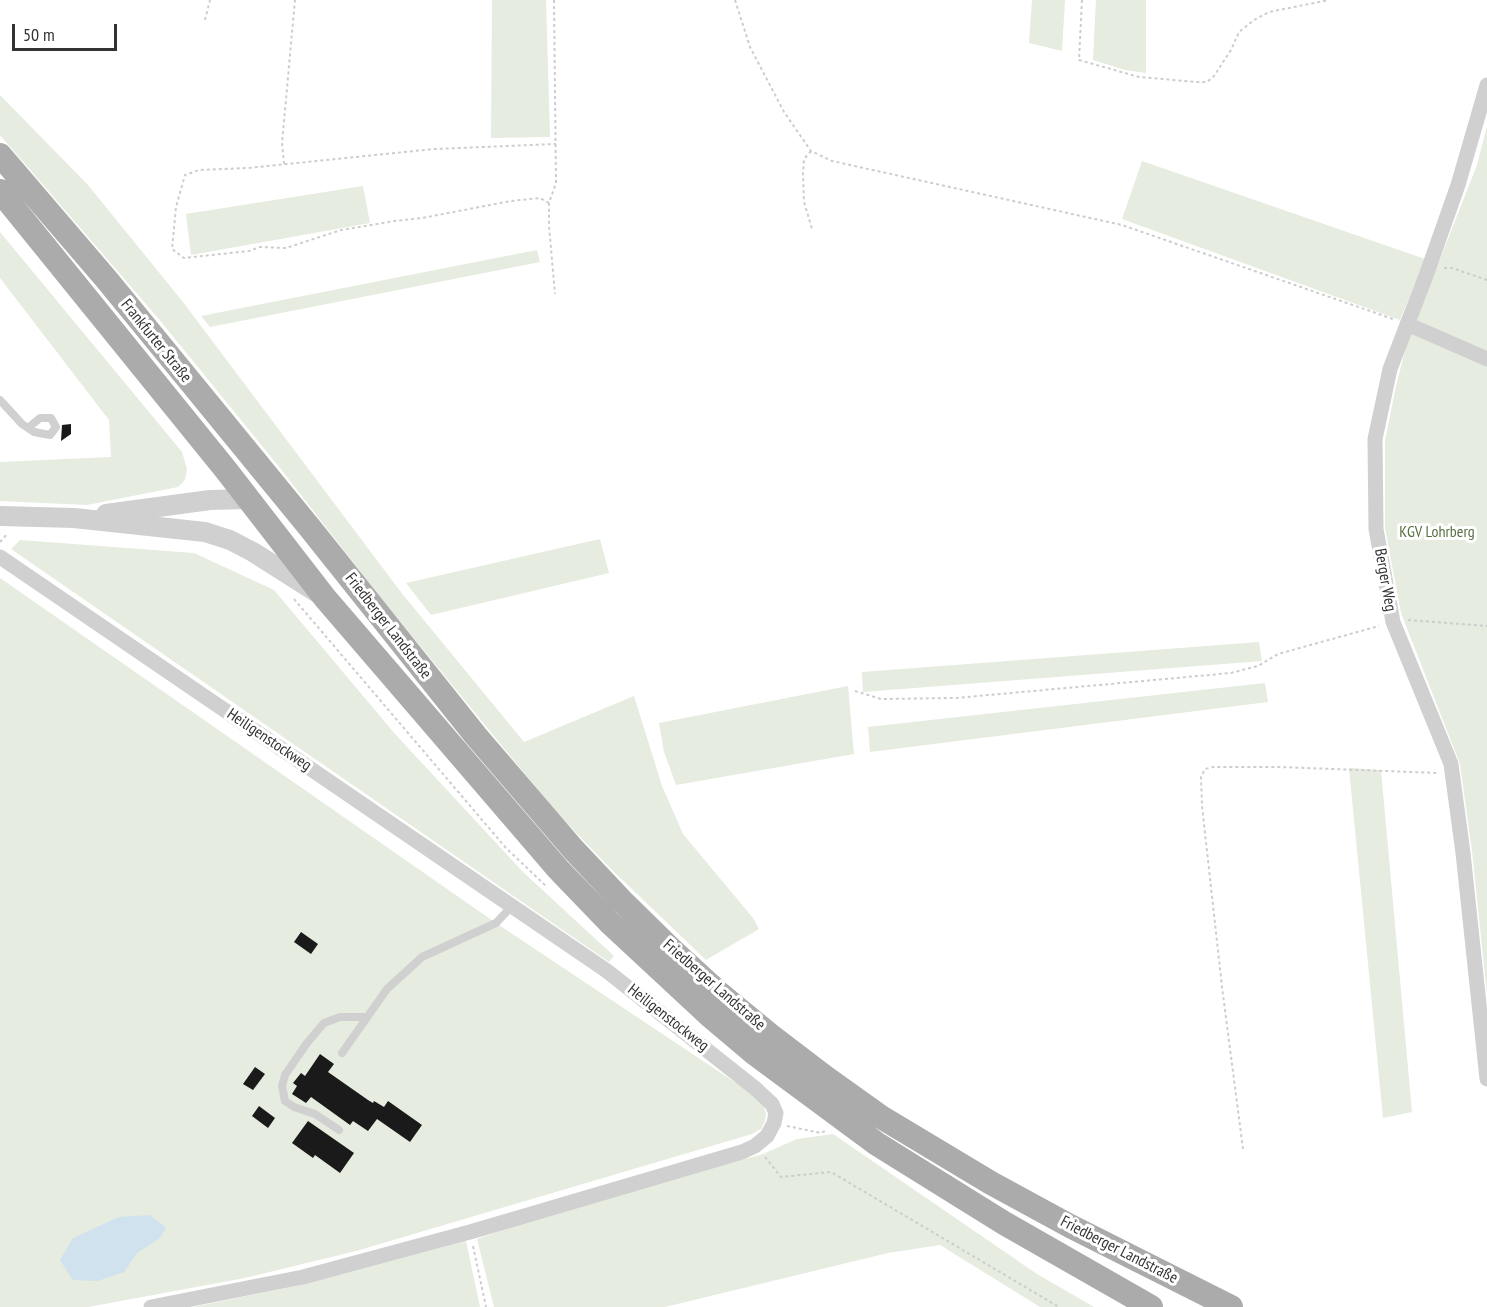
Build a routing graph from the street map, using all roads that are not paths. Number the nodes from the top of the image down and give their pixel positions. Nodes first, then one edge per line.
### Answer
1 (1487, 85) edge
2 (0, 155) edge
3 (0, 191) edge
4 (1407, 324) junction
5 (1487, 359) edge
6 (0, 400) edge
7 (28, 428) dead end
8 (248, 499) junction
9 (0, 516) edge
10 (74, 518) junction
11 (310, 528) junction
12 (0, 557) edge
13 (325, 598) junction
14 (512, 906) junction
15 (1480, 949) edge
16 (367, 1017) junction
17 (342, 1053) dead end
18 (1487, 1079) edge
19 (339, 1130) dead end
20 (151, 1307) edge
21 (1151, 1307) edge
22 (1231, 1307) edge

1 - 4 street, Berger Weg
2 - 11 main road, Frankfurter Straße
3 - 8 main road, Frankfurter Straße
4 - 5 street
4 - 15 street, Berger Weg
6 - 7 lane
8 - 10 street, Friedberger Landstraße
8 - 11 main road
8 - 13 main road, Friedberger Landstraße
9 - 10 street, Friedberger Landstraße
10 - 13 street, Friedberger Landstraße
11 - 22 main road, Friedberger Landstraße
12 - 14 street, Heiligenstockweg
13 - 21 main road, Friedberger Landstraße
14 - 16 lane
14 - 20 street, Heiligenstockweg
15 - 18 street, Berger Weg
16 - 17 lane
16 - 19 lane

